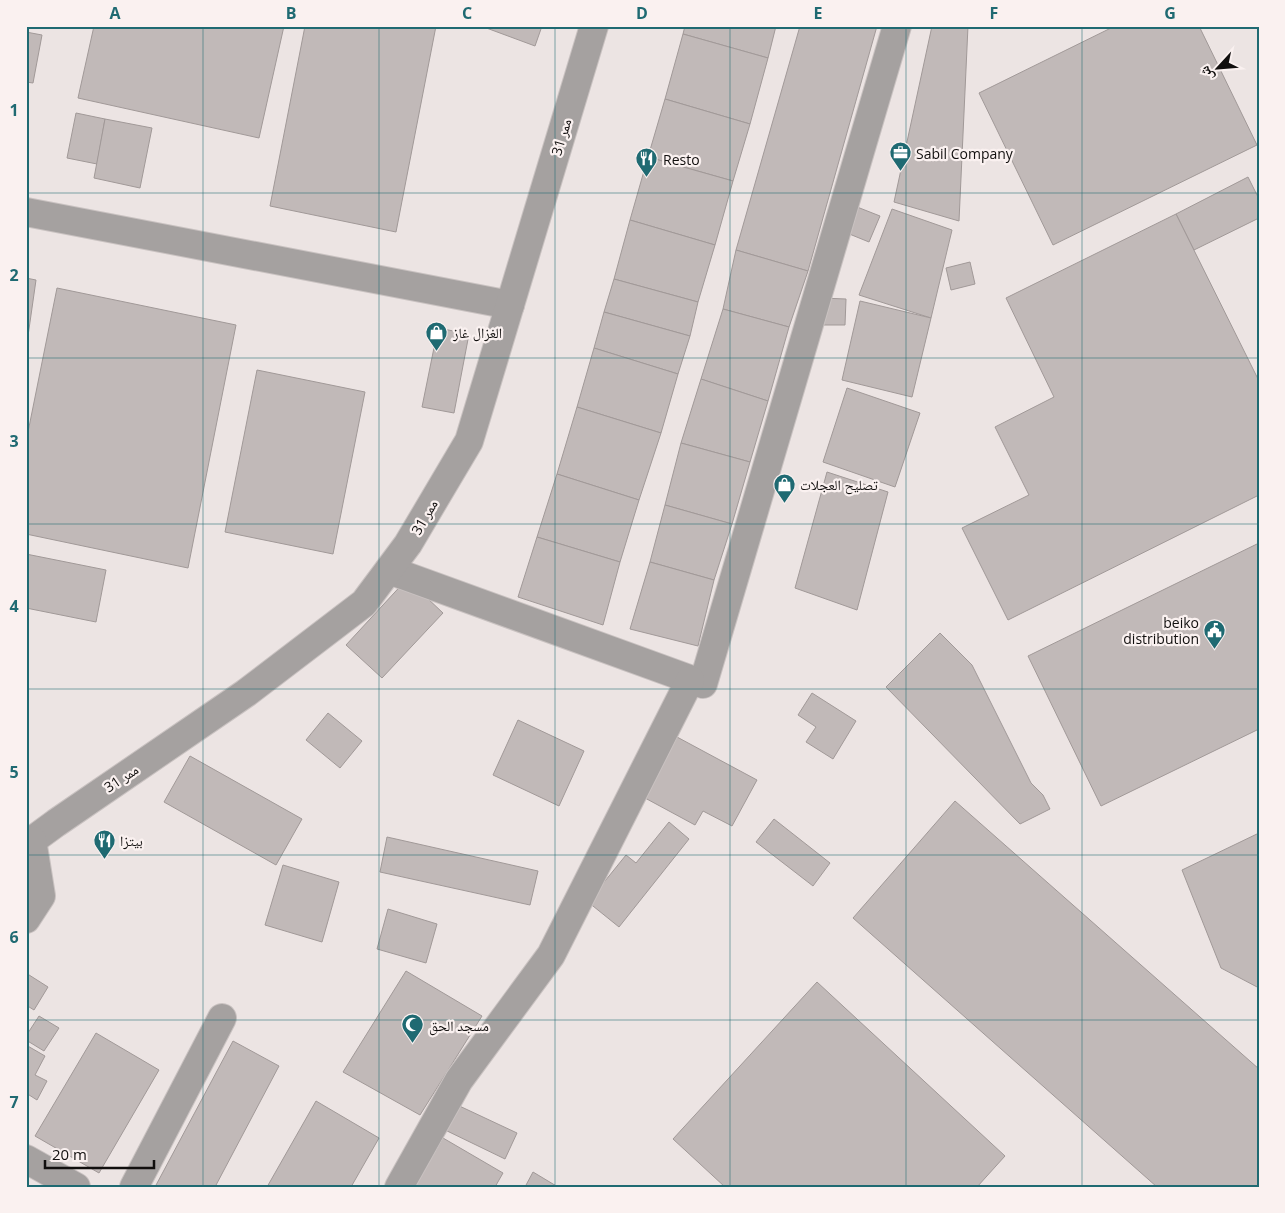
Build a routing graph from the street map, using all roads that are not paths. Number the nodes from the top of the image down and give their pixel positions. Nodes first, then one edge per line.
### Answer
1 (594, 26) edge
2 (897, 26) edge
3 (26, 212) edge
4 (510, 305) junction
5 (389, 570) junction
6 (690, 680) junction
7 (29, 843) edge
8 (26, 919) edge
9 (222, 1018) dead end
10 (26, 1159) edge
11 (76, 1187) edge
12 (134, 1187) edge
13 (399, 1187) edge

1 - 4 street, ممر 31
2 - 6 street
3 - 4 street
4 - 5 street, ممر 31
5 - 6 street
5 - 7 street, ممر 31
6 - 13 street
7 - 8 street
9 - 12 street
10 - 11 street

